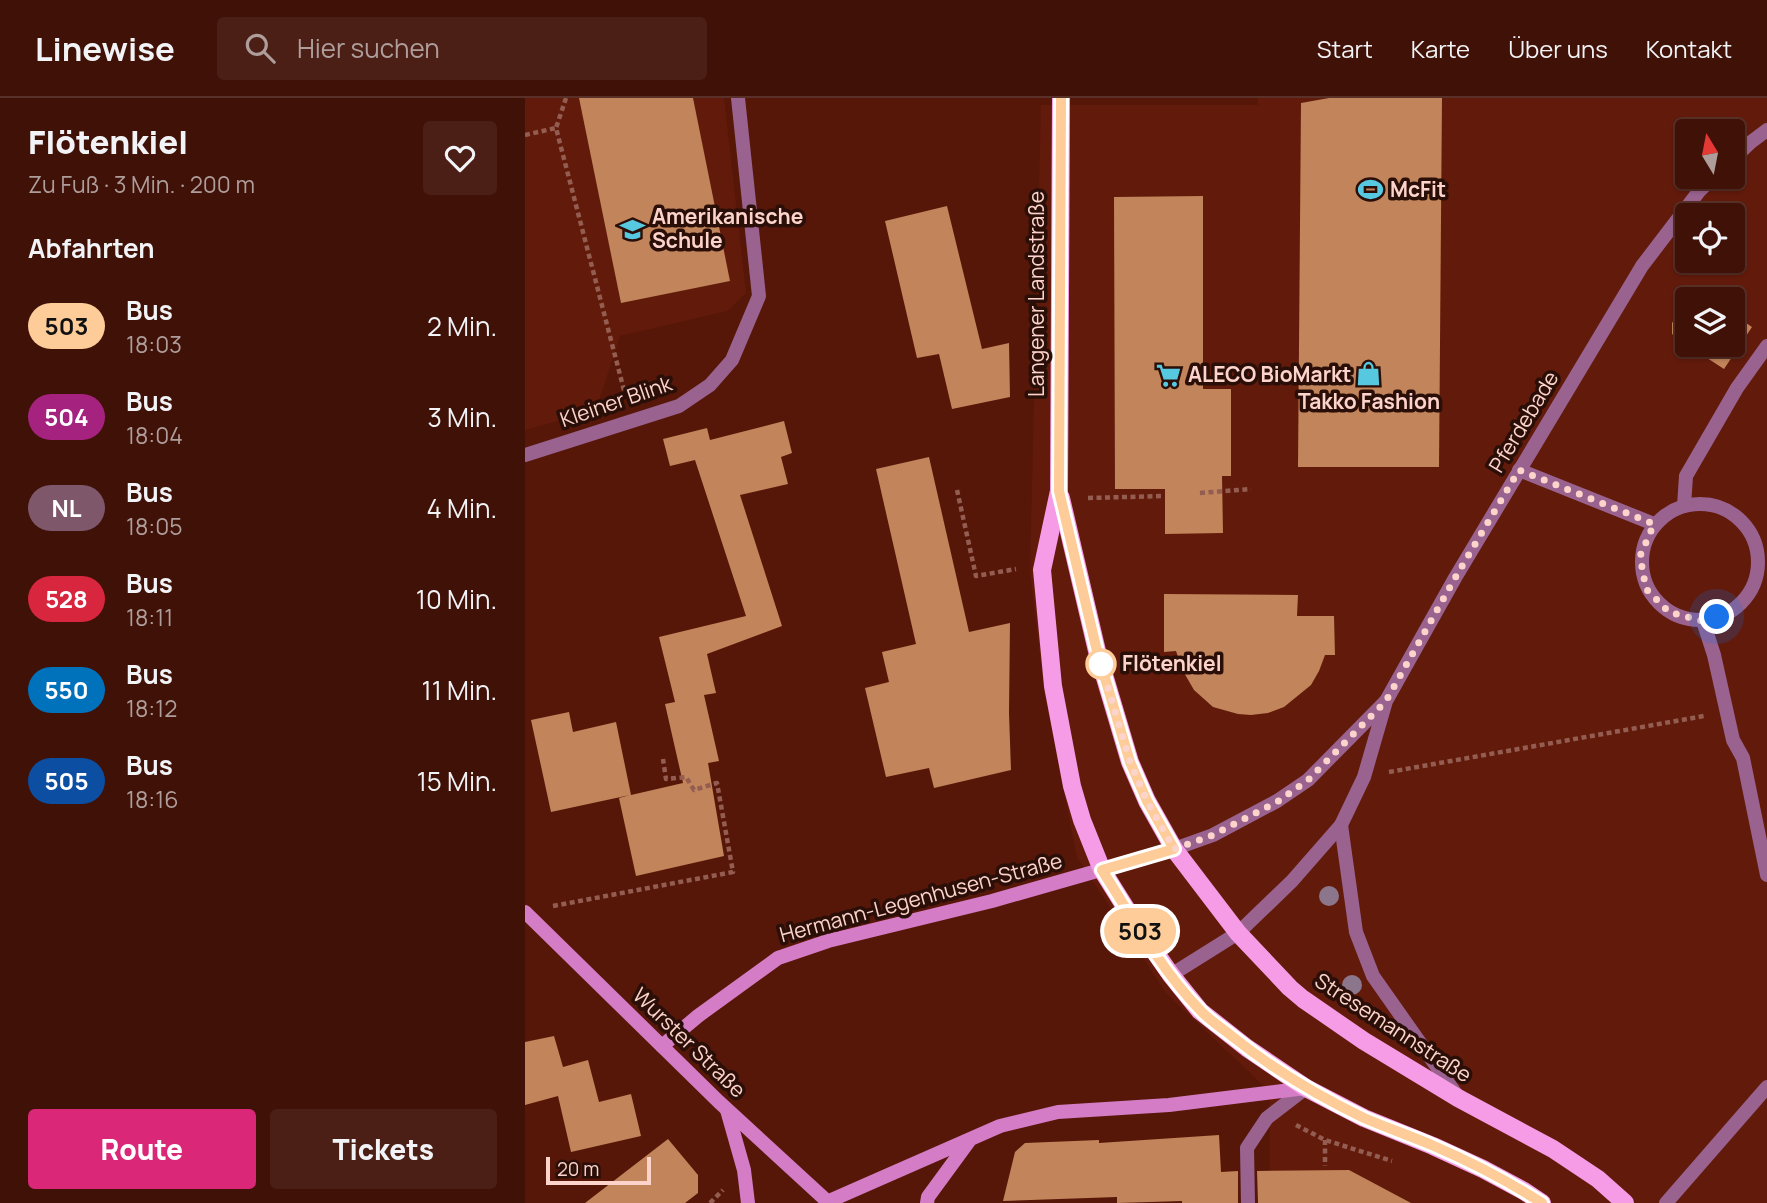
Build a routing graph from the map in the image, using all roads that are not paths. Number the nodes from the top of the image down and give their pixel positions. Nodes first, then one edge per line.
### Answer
1 (738, 98) edge
2 (1061, 98) edge
3 (1767, 130) edge
4 (1745, 148) edge
5 (1701, 189) edge
6 (1767, 346) edge
7 (525, 454) edge
8 (1519, 470) junction
9 (1060, 495) junction
10 (1684, 506) junction
11 (1654, 524) junction
12 (1703, 621) junction
13 (1386, 701) junction
14 (1341, 825) junction
15 (1174, 849) junction
16 (1102, 870) junction
17 (1767, 874) edge
18 (525, 912) edge
19 (1238, 933) junction
20 (1171, 975) junction
21 (662, 1046) junction
22 (1767, 1087) edge
23 (1306, 1088) junction
24 (1458, 1098) junction
25 (726, 1109) junction
26 (971, 1139) junction
27 (828, 1202) edge
28 (748, 1203) edge
29 (927, 1203) edge
30 (1248, 1203) edge
31 (1542, 1203) edge
32 (1625, 1203) edge
33 (1666, 1203) edge

1 - 7 street, Kleiner Blink
2 - 9 main road, Langener Landstraße
3 - 4 street
5 - 8 street, Pferdebade
6 - 10 street
8 - 11 street
8 - 13 street, Pferdebade
9 - 15 main road, Langener Landstraße
9 - 16 main road, Langener Landstraße
10 - 11 street
10 - 12 street
11 - 12 street
12 - 17 street
13 - 14 street, Pferdebade
13 - 15 street, Pferdebade
14 - 19 street, Pferdebade
14 - 24 street
15 - 16 street, Hermann-Legenhusen-Straße
15 - 19 main road, Stresemannstraße
16 - 20 main road
16 - 21 street, Hermann-Legenhusen-Straße
18 - 21 street, Wurster Straße
19 - 20 street, Pferdebade
19 - 24 main road, Stresemannstraße
20 - 23 main road
21 - 25 street, Wurster Straße
22 - 33 street
23 - 26 street
23 - 30 street
23 - 31 main road
24 - 32 main road, Stresemannstraße
25 - 27 street, Wurster Straße
25 - 28 street
26 - 27 street
26 - 29 street

